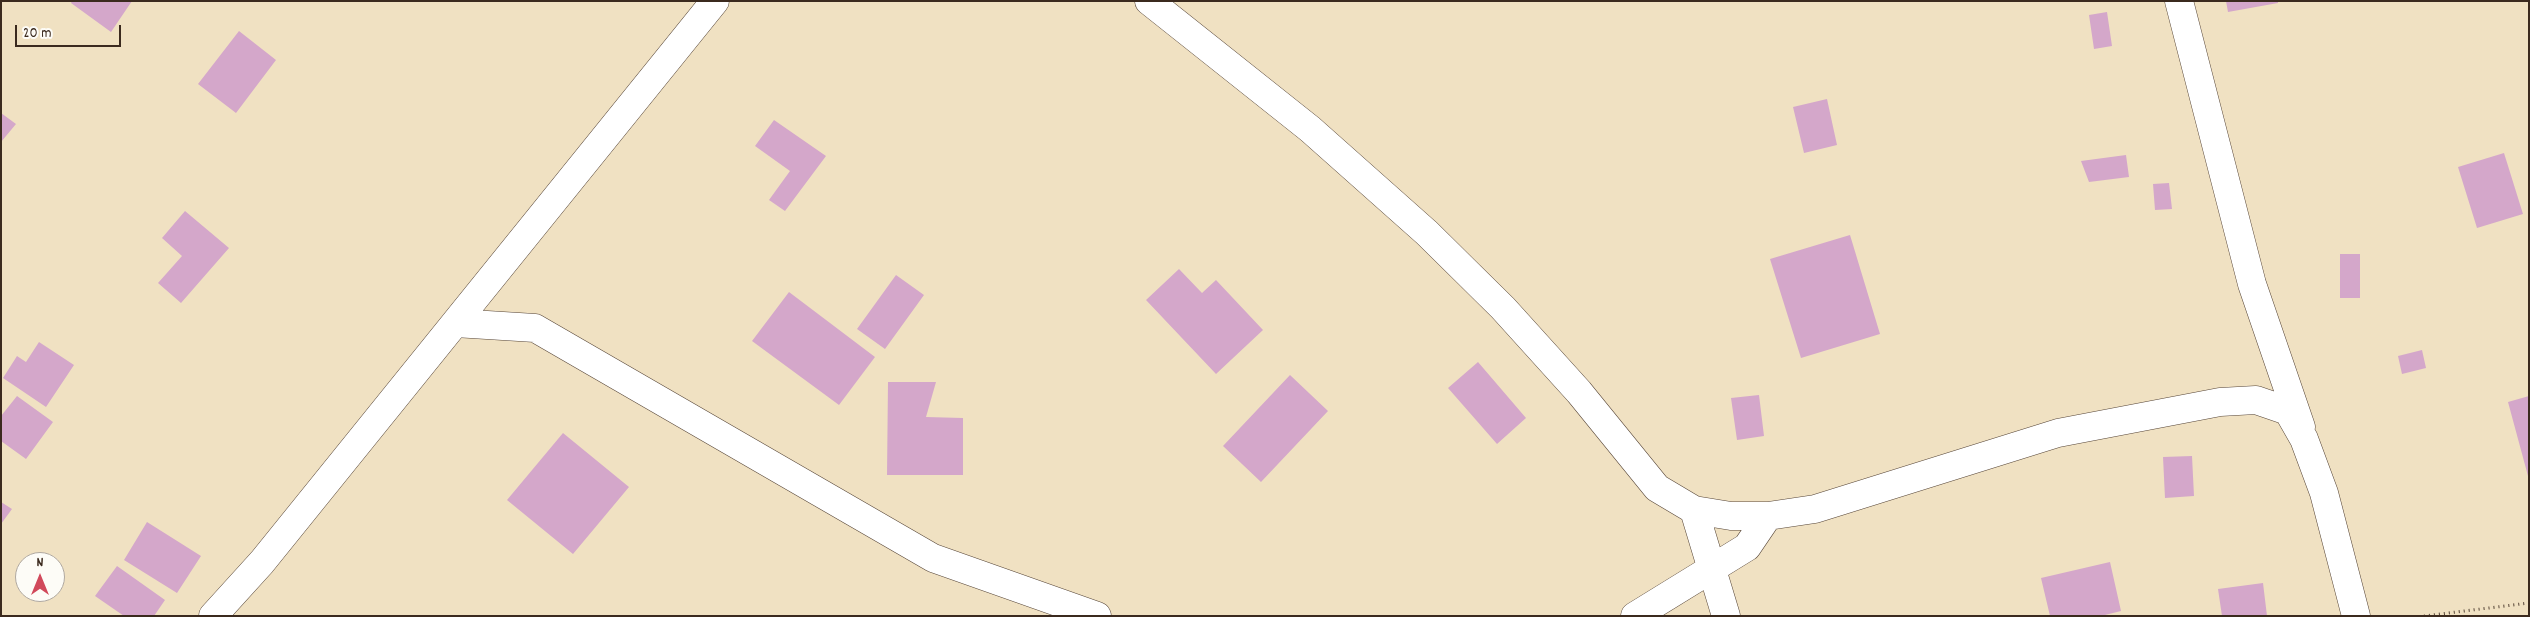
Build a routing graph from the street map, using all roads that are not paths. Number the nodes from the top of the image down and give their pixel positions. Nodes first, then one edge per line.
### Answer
1 (715, 1) edge
2 (1149, 1) edge
3 (2179, 1) edge
4 (455, 323) junction
5 (2317, 475) junction
6 (1694, 510) junction
7 (1768, 516) junction
8 (1712, 570) junction
9 (213, 616) edge
10 (1097, 616) edge
11 (1635, 616) edge
12 (1726, 616) edge
13 (2356, 616) edge

1 - 4 street
2 - 6 street
3 - 5 street
4 - 9 street
4 - 10 street
5 - 7 street
5 - 13 street
6 - 7 street
6 - 8 street
7 - 8 street
8 - 11 street
8 - 12 street

